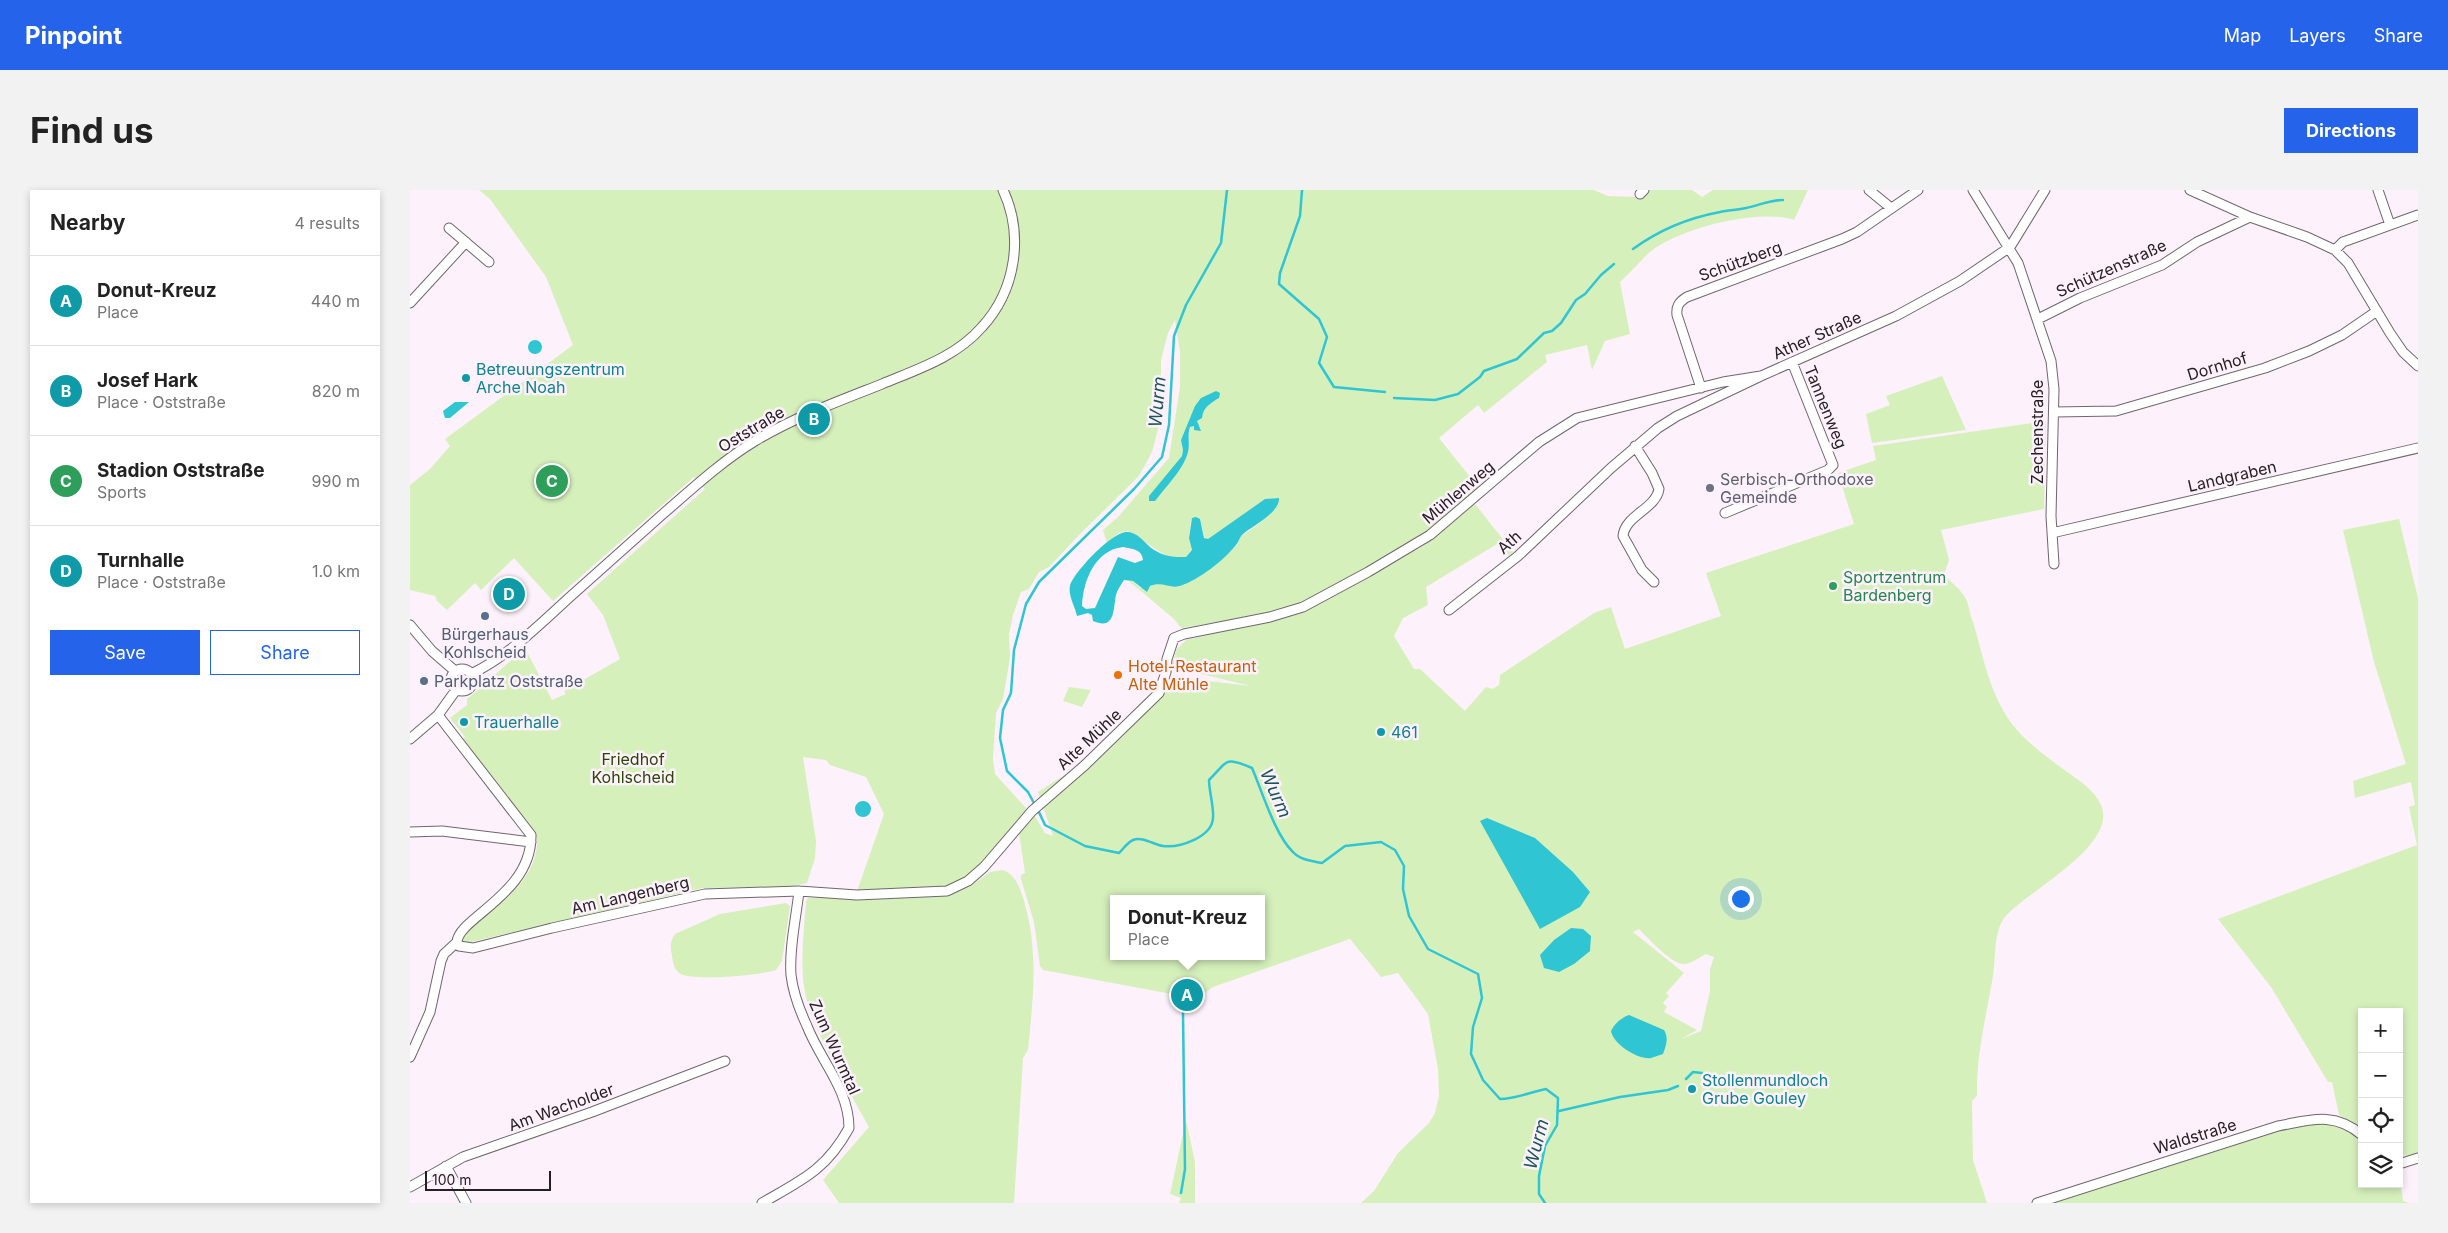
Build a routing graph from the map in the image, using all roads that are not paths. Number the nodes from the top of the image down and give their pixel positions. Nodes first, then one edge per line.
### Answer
1 (1003, 190) edge
2 (1869, 190) edge
3 (1918, 190) edge
4 (1973, 190) edge
5 (2045, 190) edge
6 (2190, 190) edge
7 (2378, 190) edge
8 (1891, 208) junction
9 (2418, 215) edge
10 (2250, 218) junction
11 (2390, 225) junction
12 (450, 228) dead end
13 (466, 242) junction
14 (2010, 247) junction
15 (2335, 250) junction
16 (489, 262) dead end
17 (410, 303) edge
18 (2377, 311) junction
19 (2038, 319) junction
20 (1792, 362) junction
21 (2418, 366) edge
22 (1761, 376) junction
23 (1701, 388) junction
24 (2054, 412) junction
25 (1635, 446) junction
26 (2418, 448) edge
27 (1585, 492) joint
28 (1725, 512) dead end
29 (2052, 533) junction
30 (2054, 564) dead end
31 (1654, 582) dead end
32 (1450, 610) dead end
33 (410, 625) edge
34 (1174, 638) joint
35 (455, 671) junction
36 (471, 674) junction
37 (456, 690) junction
38 (438, 715) junction
39 (410, 739) edge
40 (1032, 811) joint
41 (410, 832) edge
42 (531, 842) junction
43 (799, 892) junction
44 (457, 942) junction
45 (410, 1057) edge
46 (725, 1061) dead end
47 (2358, 1133) edge
48 (2418, 1158) edge
49 (2403, 1163) edge
50 (446, 1166) junction
51 (410, 1187) edge
52 (466, 1203) edge
53 (762, 1203) edge
54 (2037, 1203) edge

1 - 36 street, Oststraße
2 - 8 street
3 - 8 street, Schützberg
4 - 14 street, Zechenstraße
5 - 14 street, Ather Straße
6 - 10 street
7 - 11 street
8 - 23 street, Schützberg
9 - 11 street
10 - 15 street
10 - 19 street, Schützenstraße
11 - 15 street
12 - 13 street
13 - 16 street
13 - 17 street
14 - 19 street, Zechenstraße
14 - 20 street, Ather Straße
15 - 18 street
18 - 21 street
18 - 24 street, Dornhof
19 - 24 street, Zechenstraße
20 - 22 street, Ather Straße
20 - 28 street, Tannenweg
22 - 23 street, Mühlenweg
22 - 25 street, Ather Straße
23 - 34 street, Mühlenweg
24 - 29 street, Zechenstraße
25 - 27 street, Ather Straße
25 - 31 street
26 - 29 street, Landgraben
27 - 32 street, Ath
29 - 30 street, Zechenstraße
33 - 35 street
34 - 40 street, Alte Mühle
35 - 36 street
35 - 37 street
36 - 37 street
37 - 38 street
38 - 39 street
38 - 42 street
40 - 43 street, Am Langenberg
41 - 42 street
42 - 44 street
43 - 44 street, Am Langenberg
43 - 53 street, Zum Wurmtal
44 - 45 street
46 - 50 street, Am Wacholder
47 - 54 street, Waldstraße
48 - 49 street
50 - 51 street, Am Wacholder
50 - 52 street

